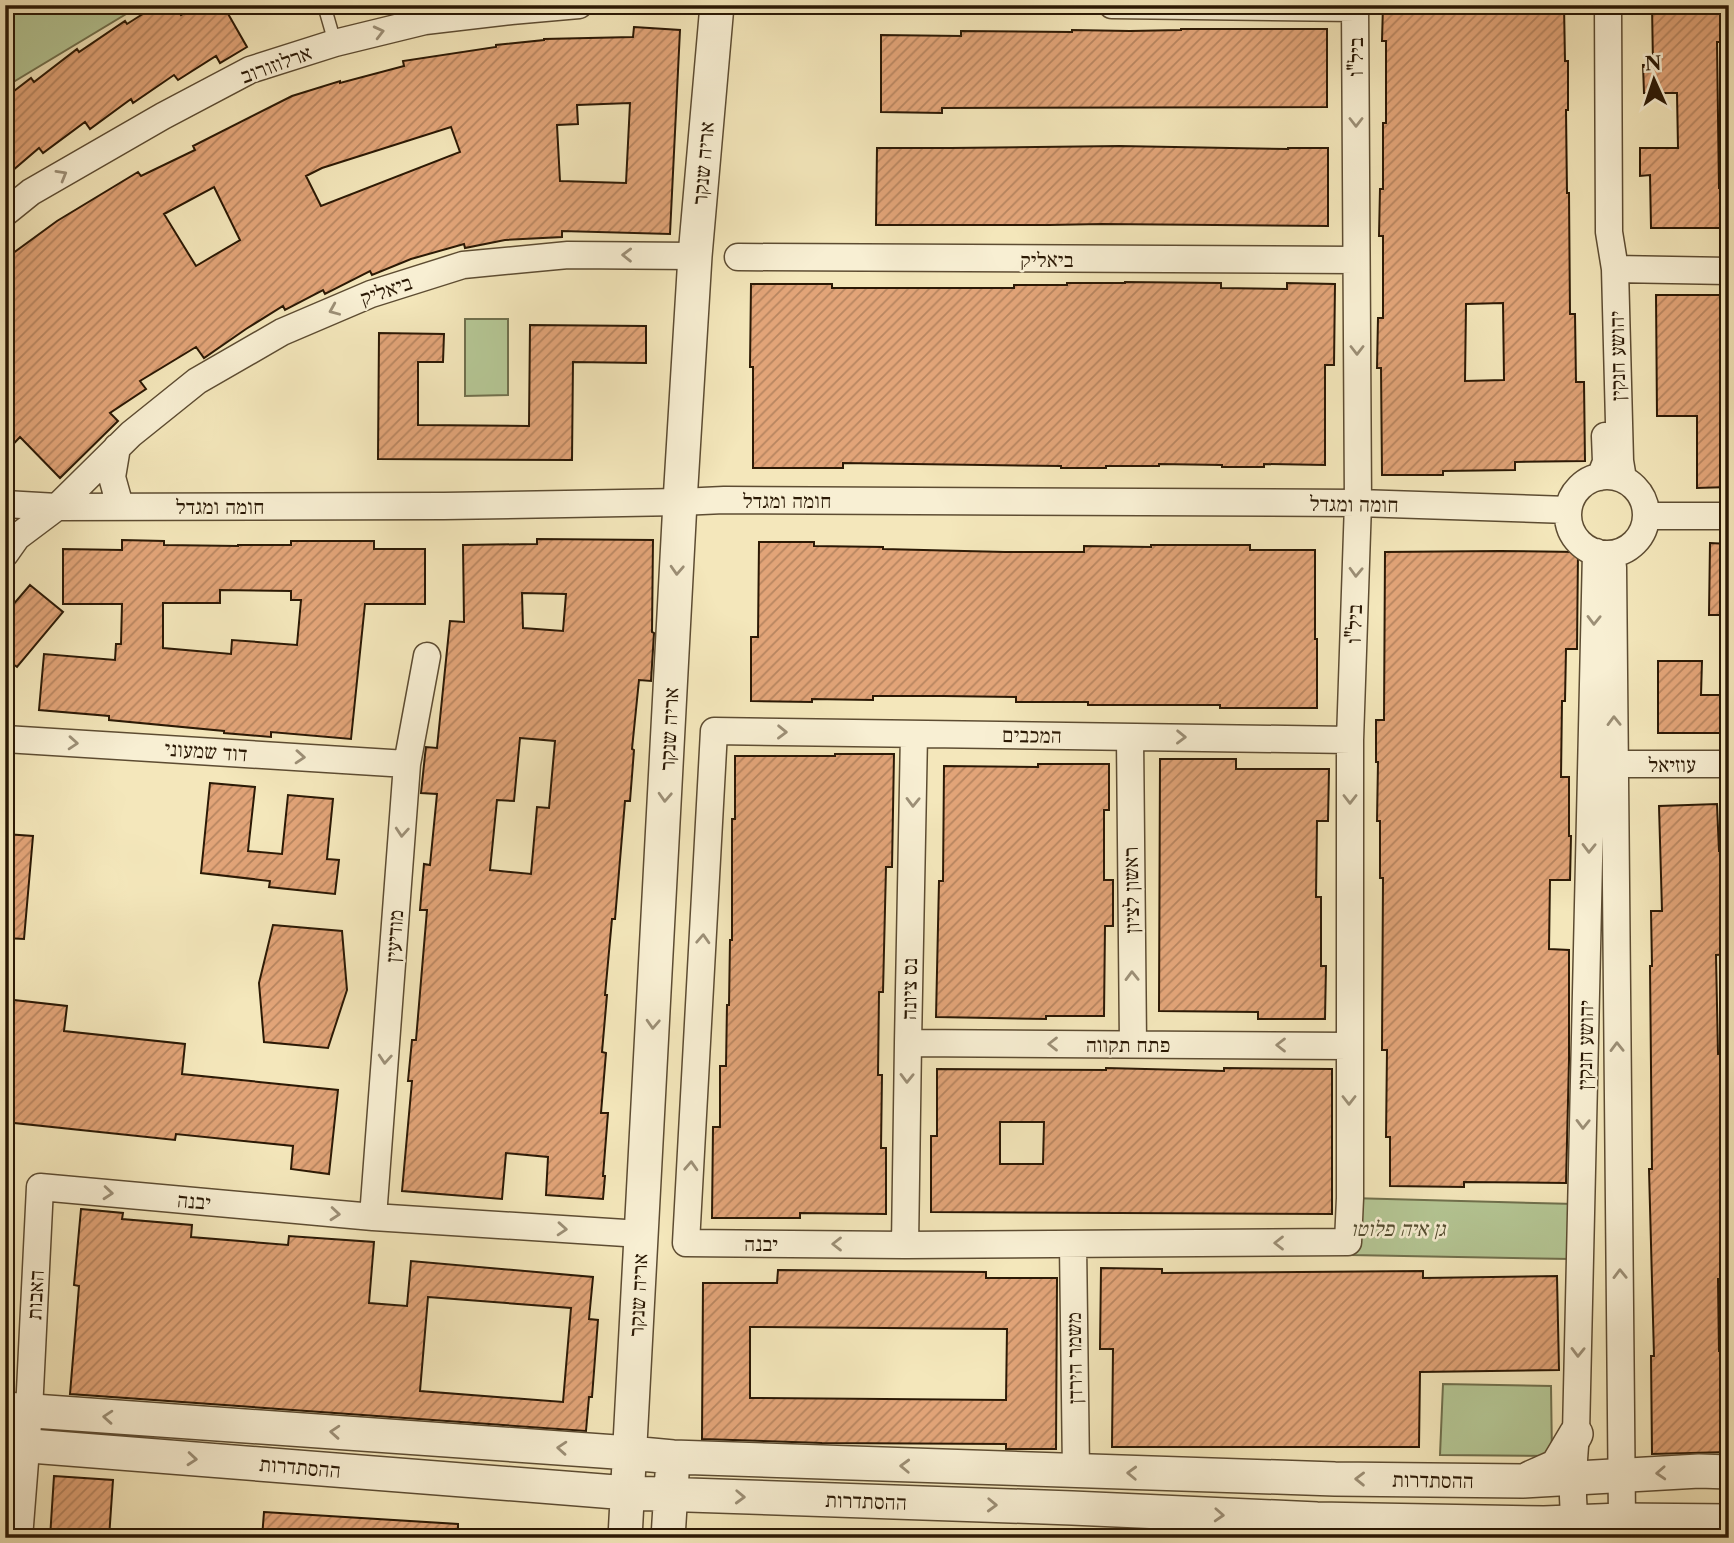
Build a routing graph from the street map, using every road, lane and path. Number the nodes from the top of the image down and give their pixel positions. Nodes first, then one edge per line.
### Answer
1 (324, 5) edge
2 (579, 5) edge
3 (717, 5) edge
4 (1112, 5) edge
5 (1608, 5) edge
6 (1355, 7) edge
7 (335, 43) junction
8 (5, 212) edge
9 (1609, 232) junction
10 (695, 256) junction
11 (738, 257) dead end
12 (1356, 260) junction
13 (1615, 269) junction
14 (1729, 271) edge
15 (117, 447) junction
16 (1612, 478) junction
17 (680, 502) junction
18 (1358, 503) junction
19 (6, 504) edge
20 (57, 506) junction
21 (120, 506) junction
22 (1568, 510) junction
23 (1646, 516) junction
24 (1729, 516) edge
25 (11, 546) edge
26 (1604, 553) junction
27 (427, 656) dead end
28 (714, 731) joint
29 (914, 734) junction
30 (1130, 737) junction
31 (5, 738) edge
32 (1350, 740) junction
33 (407, 764) junction
34 (1615, 764) junction
35 (1729, 764) edge
36 (908, 1043) junction
37 (1133, 1044) junction
38 (1349, 1046) junction
39 (40, 1186) joint
40 (373, 1217) junction
41 (641, 1234) junction
42 (1348, 1242) joint
43 (1073, 1244) junction
44 (905, 1245) junction
45 (17, 1410) edge
46 (1576, 1434) junction
47 (16, 1445) edge
48 (630, 1452) junction
49 (673, 1457) junction
50 (1076, 1471) junction
51 (1729, 1472) edge
52 (1621, 1475) junction
53 (1572, 1478) junction
54 (1524, 1481) junction
55 (628, 1493) junction
56 (671, 1494) junction
57 (1729, 1521) edge
58 (1346, 1529) edge
59 (1620, 1529) edge
60 (1577, 1530) edge
61 (19, 1538) edge
62 (625, 1538) edge
63 (668, 1538) edge

1 - 7 lane
7 -> 2 street, ארלוזורוב
3 - 10 street, אריה שנקר
4 - 6 street
5 - 9 street, יהושע חנקין
6 -> 12 street, ביל"ו
8 -> 7 street, ארלוזורוב
9 - 13 street, יהושע חנקין
9 - 16 street, יהושע חנקין
10 -> 15 street, ביאליק
10 - 17 street, אריה שנקר
11 - 12 street, ביאליק
12 -> 18 street, ביל"ו
13 - 14 street
13 - 16 street, יהושע חנקין
15 - 20 street, ביאליק
15 - 21 street
16 - 22 street
16 - 23 street
17 - 18 street, חומה ומגדל
17 - 21 street, חומה ומגדל
17 -> 41 street, אריה שנקר
18 - 22 street, חומה ומגדל
18 -> 32 street, ביל"ו
19 - 20 street, חומה ומגדל
19 - 25 street, ביאליק
20 - 21 street, חומה ומגדל
20 - 25 street, ביאליק
22 - 26 street
23 - 24 street
23 - 26 street
34 -> 26 street, יהושע חנקין
26 -> 46 street, יהושע חנקין
27 - 33 street, מודיעין
28 -> 29 street, המכבים
44 -> 28 street, יבנה
29 - 30 street, המכבים
29 -> 36 street, נס ציונה
30 -> 32 street, המכבים
37 -> 30 street, ראשון לציון
31 -> 33 street, דוד שמעוני
32 -> 38 street, ביל"ו
33 -> 40 street, מודיעין
34 - 35 street, עוזיאל
52 -> 34 street, יהושע חנקין
37 -> 36 street, פתח תקווה
36 -> 44 street, נס ציונה
38 -> 37 street, פתח תקווה
38 -> 42 street, ביל"ו
39 -> 40 street, יבנה
39 - 45 street, האבות
40 -> 41 street, יבנה
41 - 48 street, אריה שנקר
42 -> 43 street, יבנה
43 - 44 street, יבנה
43 - 50 street, משמר הירדן
45 - 47 street, האבות
48 -> 45 street, ההסתדרות
46 - 53 street, יהושע חנקין
46 - 54 street
47 -> 55 street, ההסתדרות
47 - 61 street, האבות
48 - 49 street, ההסתדרות
48 - 55 street, אריה שנקר
50 -> 49 street, ההסתדרות
49 - 56 street
54 -> 50 street, ההסתדרות
51 -> 52 street, ההסתדרות
52 - 53 street, ההסתדרות
52 - 59 street, יהושע חנקין
53 - 54 street, ההסתדרות
53 - 60 street, יהושע חנקין
55 - 56 street, ההסתדרות
55 - 62 street, אריה שנקר
56 -> 58 street, ההסתדרות
56 - 63 street
57 - 59 street, ההסתדרות
58 - 60 street, ההסתדרות
59 - 60 street, ההסתדרות

